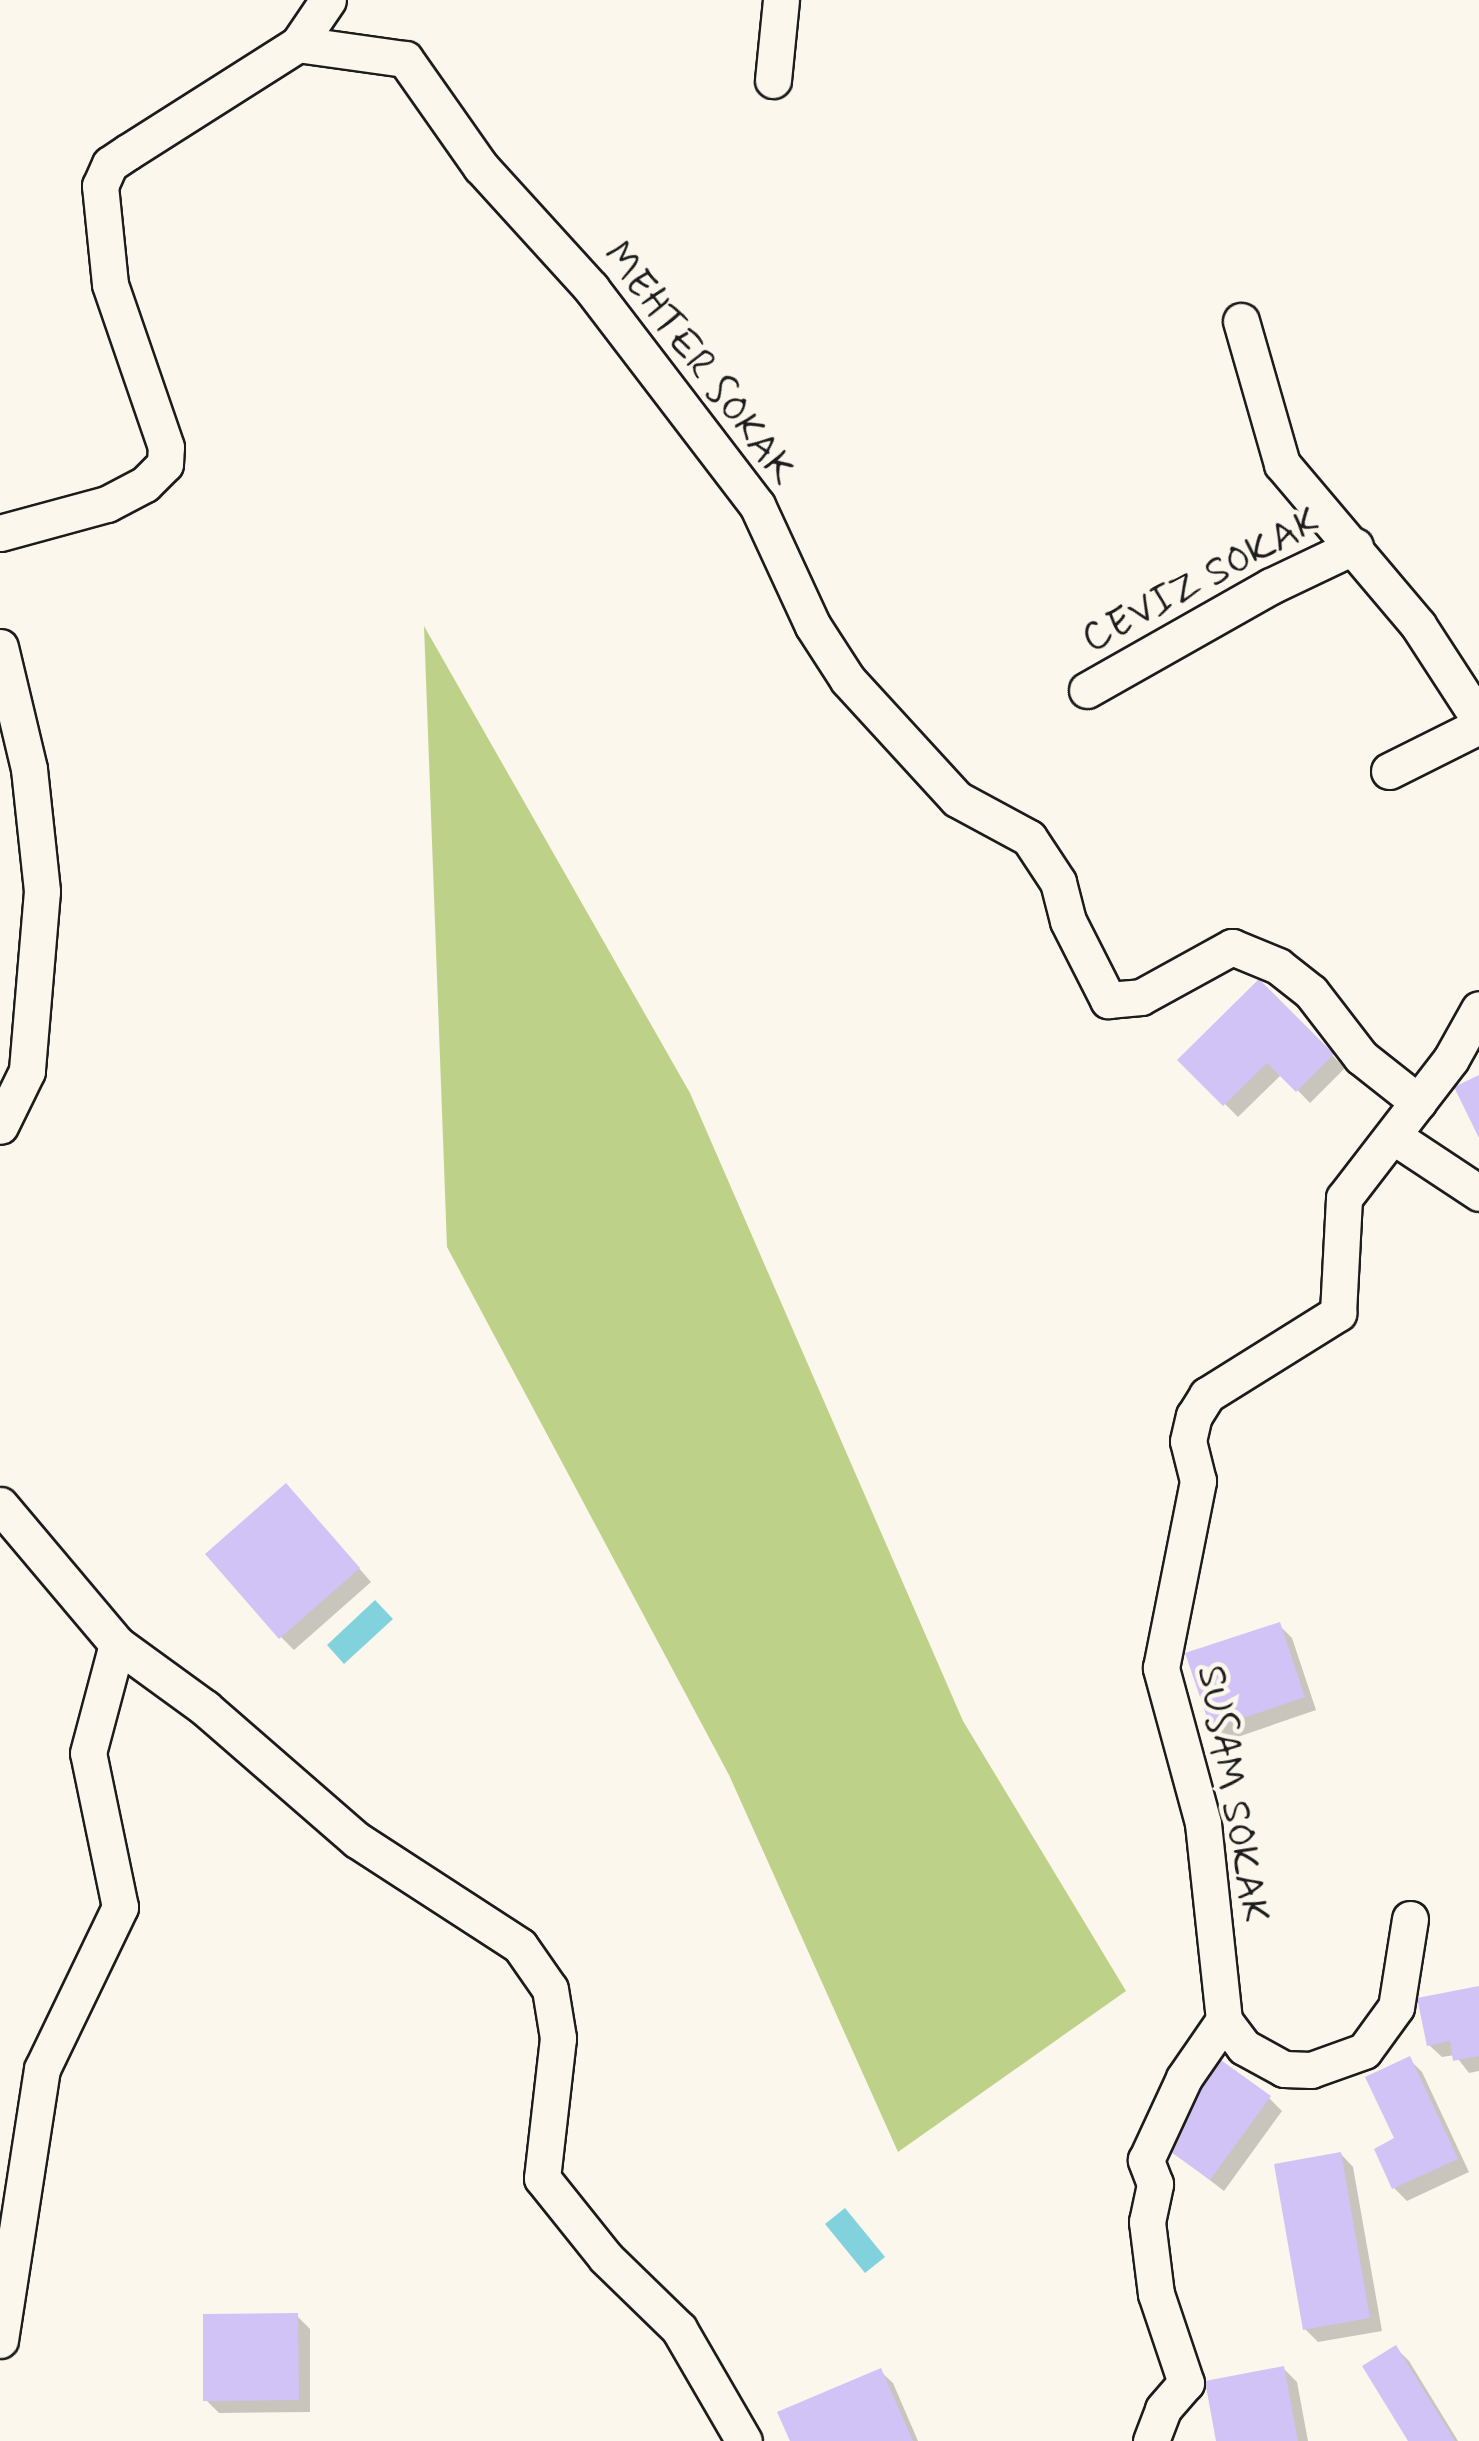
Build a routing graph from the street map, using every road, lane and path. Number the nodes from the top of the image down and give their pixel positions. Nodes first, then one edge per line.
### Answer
1 (328, 0) edge
2 (781, 0) edge
3 (298, 44) junction
4 (772, 80) dead end
5 (1241, 321) dead end
6 (0, 533) edge
7 (1355, 546) junction
8 (0, 647) edge
9 (1087, 690) dead end
10 (1479, 718) edge
11 (1479, 726) edge
12 (1389, 771) dead end
13 (1479, 1009) edge
14 (1418, 1102) junction
15 (0, 1126) edge
16 (1393, 1136) junction
17 (1479, 1193) edge
18 (0, 1504) edge
19 (117, 1644) junction
20 (1410, 1919) dead end
21 (1224, 2020) junction
22 (0, 2340) edge
23 (744, 2441) edge
24 (1150, 2441) edge

1 - 3 street
2 - 4 street
3 - 6 street
3 - 14 street, MEHTER SOKAK
5 - 7 street, CEVIZ SOKAK
7 - 9 street, CEVIZ SOKAK
7 - 10 street, CEVIZ SOKAK
8 - 15 street
11 - 12 street
13 - 14 street
14 - 16 street
16 - 17 street
16 - 21 street, SUSAM SOKAK
18 - 19 street
19 - 22 street
19 - 23 street
20 - 21 street
21 - 24 street

